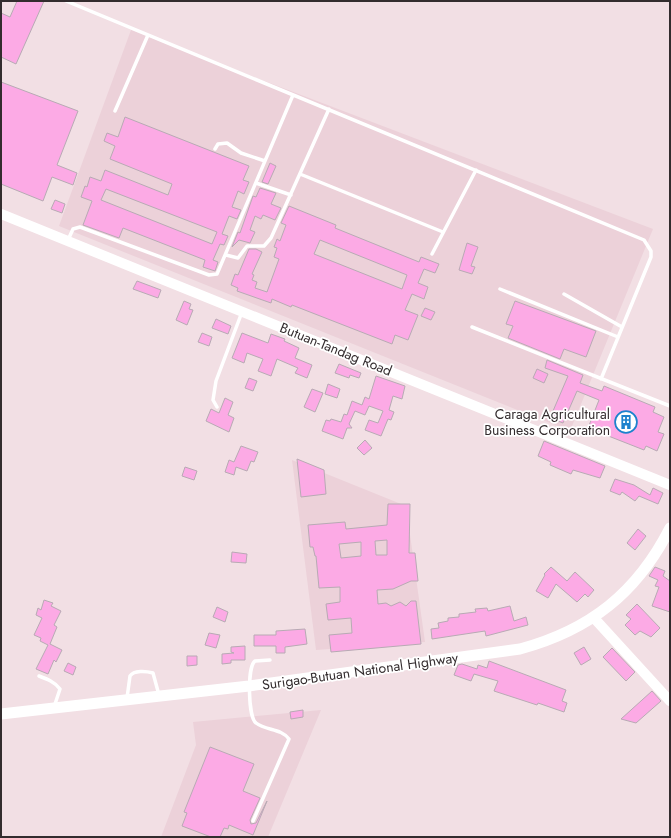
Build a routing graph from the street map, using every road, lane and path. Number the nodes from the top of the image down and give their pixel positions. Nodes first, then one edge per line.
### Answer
1 (66, 1) edge
2 (148, 35) junction
3 (294, 94) junction
4 (329, 109) junction
5 (115, 111) dead end
6 (215, 149) dead end
7 (265, 161) junction
8 (476, 170) junction
9 (300, 174) junction
10 (256, 183) junction
11 (291, 195) junction
12 (1, 214) edge
13 (443, 232) junction
14 (68, 241) junction
15 (432, 254) dead end
16 (226, 255) junction
17 (500, 289) dead end
18 (564, 294) dead end
19 (243, 311) junction
20 (622, 326) junction
21 (472, 327) dead end
22 (618, 337) junction
23 (601, 379) junction
24 (670, 406) edge
25 (217, 407) dead end
26 (670, 485) edge
27 (670, 528) edge
28 (594, 618) junction
29 (270, 660) dead end
30 (39, 676) dead end
31 (249, 686) junction
32 (159, 696) junction
33 (127, 698) junction
34 (670, 701) edge
35 (53, 708) junction
36 (1, 714) edge
37 (253, 822) dead end

1 - 2 lane
2 - 3 lane
2 - 5 lane
3 - 4 lane
3 - 7 lane
4 - 8 lane
4 - 9 lane
6 - 7 lane
7 - 10 lane
8 - 13 lane
8 - 20 lane
9 - 11 lane
9 - 13 lane
10 - 11 lane
10 - 16 lane
11 - 16 lane
12 - 14 main road, Butuan-Tandag Road
13 - 15 lane
14 - 16 lane
14 - 19 main road, Butuan-Tandag Road
17 - 22 lane
18 - 20 lane
19 - 25 lane
19 - 26 main road, Butuan-Tandag Road
20 - 22 lane
21 - 23 lane
22 - 23 lane
23 - 24 lane
27 - 28 highway, Surigao-Butuan National Highway
28 - 31 highway, Surigao-Butuan National Highway
28 - 34 main road
29 - 31 lane
30 - 35 lane
31 - 32 highway, Surigao-Butuan National Highway
31 - 37 lane
32 - 33 highway, Surigao-Butuan National Highway
32 - 33 lane
33 - 35 highway, Surigao-Butuan National Highway
35 - 36 highway, Surigao-Butuan National Highway

